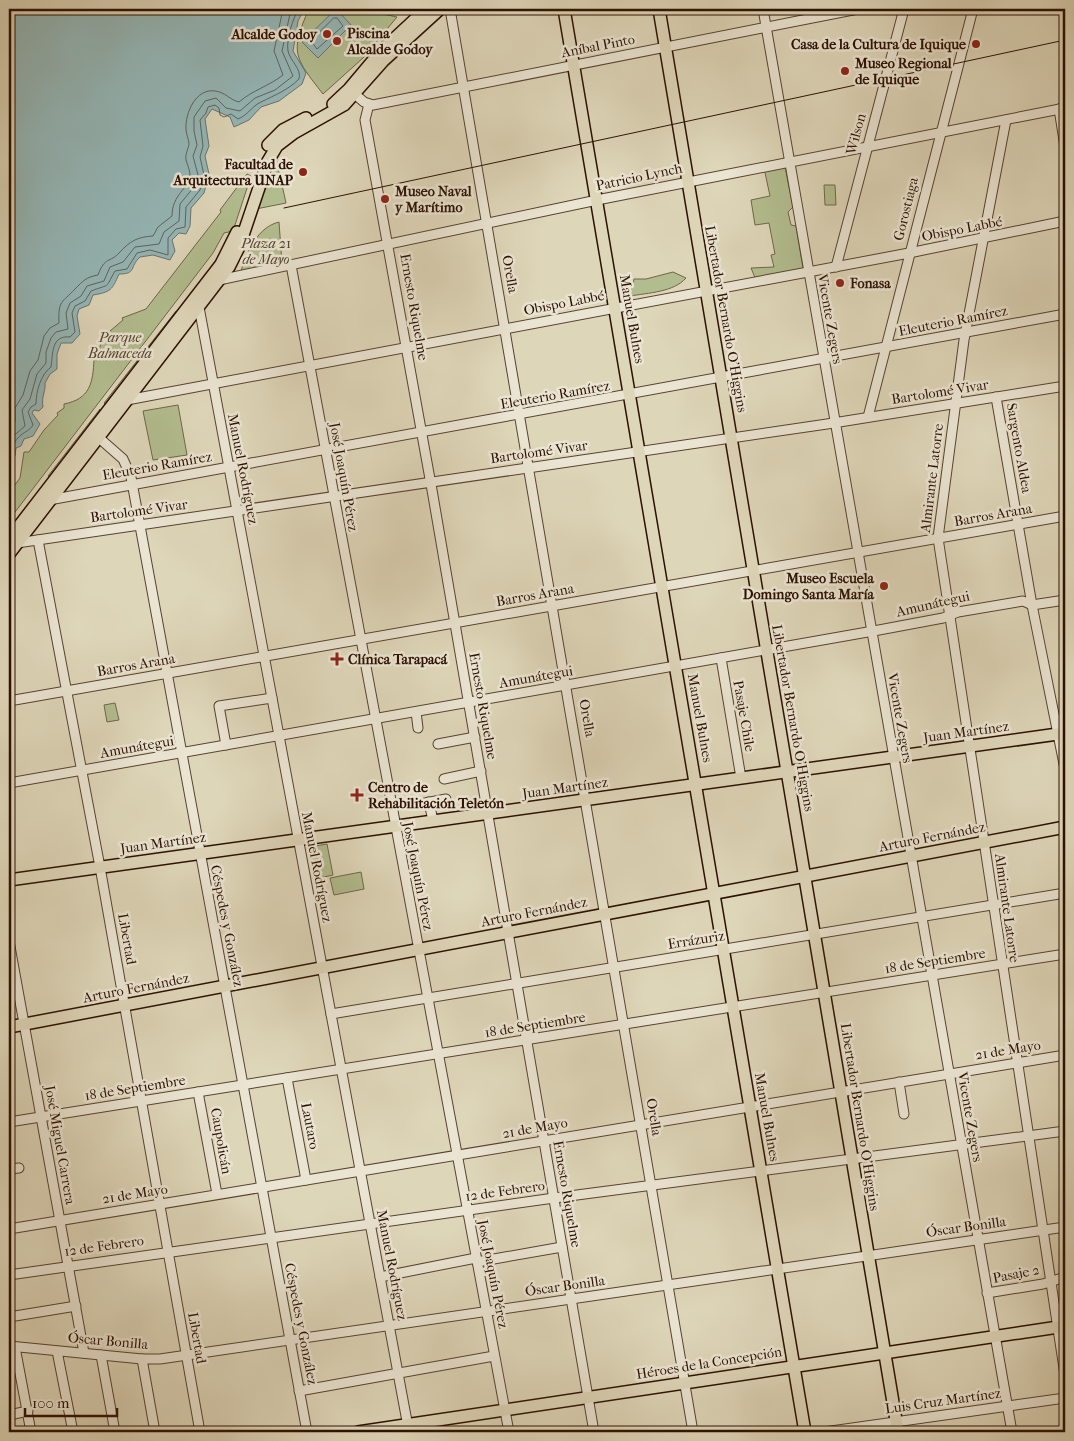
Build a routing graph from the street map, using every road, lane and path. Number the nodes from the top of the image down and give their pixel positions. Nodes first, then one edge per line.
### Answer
1 (426, 9) edge
2 (440, 9) edge
3 (450, 9) edge
4 (564, 9) edge
5 (658, 9) edge
6 (762, 9) edge
7 (858, 9) edge
8 (904, 9) edge
9 (973, 9) edge
10 (823, 12) edge
11 (766, 26) junction
12 (665, 47) junction
13 (574, 65) junction
14 (464, 87) junction
15 (352, 92) junction
16 (369, 104) junction
17 (1062, 108) edge
18 (1006, 120) junction
19 (940, 133) junction
20 (1065, 147) edge
21 (867, 148) junction
22 (789, 160) junction
23 (688, 181) junction
24 (597, 200) junction
25 (1065, 221) edge
26 (487, 223) junction
27 (983, 239) junction
28 (388, 244) junction
29 (909, 253) junction
30 (291, 265) junction
31 (836, 267) junction
32 (808, 272) junction
33 (219, 280) junction
34 (706, 291) junction
35 (199, 307) junction
36 (615, 308) junction
37 (1065, 314) edge
38 (506, 328) junction
39 (966, 333) junction
40 (407, 347) junction
41 (884, 348) junction
42 (824, 360) junction
43 (310, 365) junction
44 (721, 379) junction
45 (213, 384) junction
46 (1065, 386) edge
47 (630, 395) junction
48 (996, 397) junction
49 (127, 400) junction
50 (955, 404) junction
51 (520, 415) junction
52 (868, 417) junction
53 (834, 422) junction
54 (97, 431) junction
55 (422, 432) junction
56 (731, 438) junction
57 (325, 450) junction
58 (639, 451) junction
59 (228, 467) junction
60 (530, 467) junction
61 (431, 482) junction
62 (132, 485) junction
63 (334, 496) junction
64 (49, 500) junction
65 (32, 510) junction
66 (237, 510) junction
67 (1065, 516) edge
68 (1018, 524) junction
69 (139, 525) junction
70 (938, 538) junction
71 (38, 540) junction
72 (13, 541) edge
73 (857, 552) junction
74 (9, 554) edge
75 (753, 571) junction
76 (662, 586) junction
77 (1065, 600) edge
78 (1032, 605) junction
79 (553, 606) junction
80 (950, 616) junction
81 (455, 623) junction
82 (871, 631) junction
83 (360, 639) junction
84 (766, 649) junction
85 (264, 656) junction
86 (720, 658) junction
87 (676, 666) junction
88 (166, 673) junction
89 (567, 686) junction
90 (67, 690) junction
91 (272, 698) junction
92 (9, 701) edge
93 (469, 703) junction
94 (416, 712) junction
95 (375, 719) junction
96 (418, 728) dead end
97 (1062, 734) edge
98 (279, 736) junction
99 (475, 737) junction
100 (438, 744) dead end
101 (226, 745) junction
102 (970, 747) junction
103 (181, 753) junction
104 (893, 757) junction
105 (1065, 769) edge
106 (82, 770) junction
107 (480, 771) junction
108 (787, 772) junction
109 (741, 778) junction
110 (444, 779) dead end
111 (9, 783) edge
112 (696, 785) junction
113 (446, 799) dead end
114 (586, 800) junction
115 (488, 813) junction
116 (433, 821) junction
117 (394, 826) junction
118 (1065, 827) edge
119 (298, 840) junction
120 (984, 842) junction
121 (200, 853) junction
122 (911, 856) junction
123 (100, 867) junction
124 (804, 876) junction
125 (9, 880) edge
126 (1065, 893) edge
127 (714, 894) junction
128 (993, 905) junction
129 (606, 914) junction
130 (921, 917) junction
131 (508, 933) junction
132 (814, 935) junction
133 (9, 941) edge
134 (723, 949) junction
135 (418, 950) junction
136 (10, 952) edge
137 (1065, 954) edge
138 (1002, 964) junction
139 (615, 967) junction
140 (322, 968) junction
141 (932, 976) junction
142 (517, 983) junction
143 (224, 986) junction
144 (824, 992) junction
145 (427, 998) junction
146 (124, 1005) junction
147 (733, 1007) junction
148 (331, 1014) junction
149 (24, 1024) junction
150 (624, 1024) junction
151 (9, 1027) edge
152 (527, 1040) junction
153 (437, 1054) junction
154 (1065, 1055) edge
155 (1016, 1063) junction
156 (341, 1069) junction
157 (949, 1074) junction
158 (287, 1078) junction
159 (899, 1082) junction
160 (242, 1085) junction
161 (840, 1091) junction
162 (198, 1092) junction
163 (142, 1101) junction
164 (750, 1106) junction
165 (904, 1114) dead end
166 (41, 1117) junction
167 (9, 1122) edge
168 (641, 1124) junction
169 (1065, 1131) edge
170 (1028, 1136) junction
171 (544, 1140) junction
172 (961, 1144) junction
173 (456, 1155) junction
174 (851, 1159) junction
175 (19, 1168) dead end
176 (9, 1169) edge
177 (360, 1171) junction
178 (761, 1171) junction
179 (306, 1180) junction
180 (651, 1185) junction
181 (262, 1187) junction
182 (217, 1194) junction
183 (554, 1198) junction
184 (160, 1204) junction
185 (467, 1210) junction
186 (60, 1220) junction
187 (370, 1223) junction
188 (1065, 1227) edge
189 (9, 1228) edge
190 (1043, 1230) junction
191 (270, 1237) junction
192 (978, 1240) junction
193 (562, 1247) junction
194 (168, 1251) junction
195 (868, 1256) junction
196 (476, 1260) junction
197 (68, 1266) junction
198 (778, 1269) junction
199 (9, 1274) edge
200 (380, 1276) junction
201 (1065, 1277) edge
202 (1050, 1281) junction
203 (668, 1285) junction
204 (987, 1293) junction
205 (571, 1299) junction
206 (76, 1306) junction
207 (486, 1312) junction
208 (9, 1317) edge
209 (389, 1326) junction
210 (1062, 1326) edge
211 (995, 1336) junction
212 (290, 1340) junction
213 (12, 1346) edge
214 (57, 1351) junction
215 (884, 1352) junction
216 (84, 1353) junction
217 (101, 1355) junction
218 (187, 1355) junction
219 (494, 1356) junction
220 (142, 1359) junction
221 (794, 1365) junction
222 (398, 1374) junction
223 (1065, 1374) edge
224 (685, 1382) junction
225 (299, 1391) junction
226 (588, 1398) junction
227 (1065, 1398) edge
228 (1007, 1406) junction
229 (28, 1411) junction
230 (505, 1411) junction
231 (9, 1415) edge
232 (897, 1427) edge
233 (408, 1429) edge
234 (32, 1432) edge
235 (72, 1432) edge
236 (114, 1432) edge
237 (155, 1432) edge
238 (200, 1432) edge
239 (306, 1432) edge
240 (358, 1432) edge
241 (509, 1432) edge
242 (594, 1432) edge
243 (693, 1432) edge
244 (805, 1432) edge
245 (824, 1432) edge
246 (1012, 1432) edge

1 - 15 main road
2 - 15 main road
3 - 14 street, Orella
4 - 13 main road, Manuel Bulnes
5 - 12 main road, Libertador Bernardo O'Higgins
6 - 11 street, Vicente Zegers
7 - 10 street, Aníbal Pinto
8 - 21 street, Wilson
9 - 19 street, Gorostiaga
10 - 11 street, Aníbal Pinto
11 - 12 street, Aníbal Pinto
11 - 22 street, Vicente Zegers
12 - 13 street, Aníbal Pinto
12 - 23 main road, Libertador Bernardo O'Higgins
13 - 14 street, Aníbal Pinto
13 - 24 main road, Manuel Bulnes
14 - 16 street, Aníbal Pinto
14 - 26 street, Orella
15 - 16 street
15 - 33 main road
15 - 54 main road
16 - 28 street, Ernesto Riquelme
17 - 18 street, Patricio Lynch
17 - 20 street
18 - 19 street, Patricio Lynch
18 - 27 street, Almirante Latorre
19 - 21 street, Patricio Lynch
19 - 29 street, Gorostiaga
21 - 22 street, Patricio Lynch
21 - 31 street, Wilson
22 - 23 street, Patricio Lynch
22 - 32 street, Vicente Zegers
23 - 24 street, Patricio Lynch
23 - 34 main road, Libertador Bernardo O'Higgins
24 - 26 street, Patricio Lynch
24 - 36 main road, Manuel Bulnes
25 - 27 street, Obispo Labbé
26 - 28 street, Patricio Lynch
26 - 38 street, Orella
27 - 29 street, Obispo Labbé
27 - 39 street, Almirante Latorre
28 - 30 street, Patricio Lynch
28 - 40 street, Ernesto Riquelme
29 - 31 street, Obispo Labbé
29 - 41 street, Gorostiaga
30 - 33 street, Patricio Lynch
30 - 43 street, José Joaquín Pérez
31 - 32 street, Obispo Labbé
32 - 34 street, Obispo Labbé
32 - 42 street, Vicente Zegers
33 - 35 main road
34 - 36 street, Obispo Labbé
34 - 44 main road, Libertador Bernardo O'Higgins
35 - 45 street, Manuel Rodríguez
35 - 49 main road
36 - 38 street, Obispo Labbé
36 - 47 main road, Manuel Bulnes
37 - 39 street, Eleuterio Ramírez
38 - 40 street, Obispo Labbé
38 - 51 street, Orella
39 - 41 street, Eleuterio Ramírez
39 - 50 street, Almirante Latorre
40 - 43 street, Obispo Labbé
40 - 55 street, Ernesto Riquelme
41 - 42 street, Eleuterio Ramírez
41 - 52 street, Gorostiaga
42 - 44 street, Eleuterio Ramírez
42 - 53 street, Vicente Zegers
43 - 45 street, Obispo Labbé
43 - 57 street, José Joaquín Pérez
44 - 47 street, Eleuterio Ramírez
44 - 56 main road, Libertador Bernardo O'Higgins
45 - 49 street, Obispo Labbé
45 - 59 street, Manuel Rodríguez
46 - 48 street, Bartolomé Vivar
47 - 51 street, Eleuterio Ramírez
47 - 58 main road, Manuel Bulnes
48 - 50 street, Bartolomé Vivar
48 - 68 street, Sargento Aldea
49 - 54 main road
50 - 52 street, Bartolomé Vivar
50 - 70 street, Almirante Latorre
51 - 55 street, Eleuterio Ramírez
51 - 60 street, Orella
52 - 53 street, Bartolomé Vivar
53 - 56 street, Bartolomé Vivar
53 - 73 street, Vicente Zegers
54 - 62 street, Céspedes y González
54 - 64 main road
54 - 65 main road
55 - 57 street, Eleuterio Ramírez
55 - 61 street, Ernesto Riquelme
56 - 58 street, Bartolomé Vivar
56 - 75 main road, Libertador Bernardo O'Higgins
57 - 59 street, Eleuterio Ramírez
57 - 63 street, José Joaquín Pérez
58 - 60 street, Bartolomé Vivar
58 - 76 main road, Manuel Bulnes
59 - 62 street, Eleuterio Ramírez
59 - 66 street, Manuel Rodríguez
60 - 61 street, Bartolomé Vivar
60 - 79 street, Orella
61 - 63 street, Bartolomé Vivar
61 - 81 street, Ernesto Riquelme
62 - 64 street, Eleuterio Ramírez
62 - 69 street, Céspedes y González
63 - 66 street, Bartolomé Vivar
63 - 83 street, José Joaquín Pérez
64 - 65 main road
64 - 72 main road
65 - 72 main road
66 - 69 street, Bartolomé Vivar
66 - 85 street, Manuel Rodríguez
67 - 68 street, Barros Arana
68 - 70 street, Barros Arana
68 - 78 street, Sargento Aldea
69 - 71 street, Bartolomé Vivar
69 - 88 street, Céspedes y González
70 - 73 street, Barros Arana
70 - 80 street, Almirante Latorre
71 - 72 street, Bartolomé Vivar
71 - 90 street, Libertad
72 - 74 main road
73 - 75 street, Barros Arana
73 - 82 street, Vicente Zegers
75 - 76 street, Barros Arana
75 - 84 main road, Libertador Bernardo O'Higgins
76 - 79 street, Barros Arana
76 - 87 main road, Manuel Bulnes
77 - 78 street, Amunátegui
78 - 80 street, Amunátegui
78 - 97 street, Sargento Aldea
79 - 81 street, Barros Arana
79 - 89 street, Orella
80 - 82 street, Amunátegui
80 - 102 street, Almirante Latorre
81 - 83 street, Barros Arana
81 - 93 street, Ernesto Riquelme
82 - 84 street, Amunátegui
82 - 104 street, Vicente Zegers
83 - 85 street, Barros Arana
83 - 95 street, José Joaquín Pérez
84 - 86 street, Amunátegui
84 - 108 main road, Libertador Bernardo O'Higgins
85 - 88 street, Barros Arana
85 - 91 street, Manuel Rodríguez
86 - 87 street, Amunátegui
86 - 109 street, Pasaje Chile
87 - 89 street, Amunátegui
87 - 112 main road, Manuel Bulnes
88 - 90 street, Barros Arana
88 - 103 street, Céspedes y González
89 - 93 street, Amunátegui
89 - 114 street, Orella
90 - 92 street, Barros Arana
90 - 106 street, Libertad
91 - 98 street, Manuel Rodríguez
91 - 101 street
93 - 94 street, Amunátegui
93 - 99 street, Ernesto Riquelme
94 - 95 street, Amunátegui
94 - 96 street
95 - 98 street, Amunátegui
95 - 117 street, José Joaquín Pérez
97 - 102 main road, Juan Martínez
97 - 105 street, Sargento Aldea
98 - 101 street, Amunátegui
98 - 119 street, Manuel Rodríguez
99 - 100 street
99 - 107 street, Ernesto Riquelme
101 - 103 street, Amunátegui
102 - 104 main road, Juan Martínez
102 - 120 street, Almirante Latorre
103 - 106 street, Amunátegui
103 - 121 street, Céspedes y González
104 - 108 main road, Juan Martínez
104 - 122 street, Vicente Zegers
106 - 111 street, Amunátegui
106 - 123 street, Libertad
107 - 110 street
107 - 115 street, Ernesto Riquelme
108 - 109 main road, Juan Martínez
108 - 124 main road, Libertador Bernardo O'Higgins
109 - 112 main road, Juan Martínez
112 - 114 main road, Juan Martínez
112 - 127 main road, Manuel Bulnes
113 - 116 street
114 - 115 main road, Juan Martínez
114 - 129 street, Orella
115 - 116 main road, Juan Martínez
115 - 131 street, Ernesto Riquelme
116 - 117 main road, Juan Martínez
117 - 119 main road, Juan Martínez
117 - 135 street, José Joaquín Pérez
118 - 120 main road, Arturo Fernández
119 - 121 main road, Juan Martínez
119 - 140 street, Manuel Rodríguez
120 - 122 main road, Arturo Fernández
120 - 128 street, Almirante Latorre
121 - 123 main road, Juan Martínez
121 - 143 street, Céspedes y González
122 - 124 main road, Arturo Fernández
122 - 130 street, Vicente Zegers
123 - 125 main road, Juan Martínez
123 - 146 street, Libertad
124 - 127 main road, Arturo Fernández
124 - 132 main road, Libertador Bernardo O'Higgins
126 - 128 street, Errázuriz
127 - 129 main road, Arturo Fernández
127 - 134 main road, Manuel Bulnes
128 - 130 street, Errázuriz
128 - 138 street, Almirante Latorre
129 - 131 main road, Arturo Fernández
129 - 139 street, Orella
130 - 132 street, Errázuriz
130 - 141 street, Vicente Zegers
131 - 135 main road, Arturo Fernández
131 - 142 street, Ernesto Riquelme
132 - 134 street, Errázuriz
132 - 144 main road, Libertador Bernardo O'Higgins
133 - 136 street, José Miguel Carrera
134 - 139 street, Errázuriz
134 - 147 main road, Manuel Bulnes
135 - 140 main road, Arturo Fernández
135 - 145 street, José Joaquín Pérez
136 - 149 street, José Miguel Carrera
137 - 138 street, 18 de Septiembre
138 - 141 street, 18 de Septiembre
138 - 155 street, Almirante Latorre
139 - 142 street, Errázuriz
139 - 150 street, Orella
140 - 143 main road, Arturo Fernández
140 - 148 street, Manuel Rodríguez
141 - 144 street, 18 de Septiembre
141 - 157 street, Vicente Zegers
142 - 145 street, Errázuriz
142 - 152 street, Ernesto Riquelme
143 - 146 main road, Arturo Fernández
143 - 160 street, Céspedes y González
144 - 147 street, 18 de Septiembre
144 - 161 main road, Libertador Bernardo O'Higgins
145 - 148 street, Errázuriz
145 - 153 street, José Joaquín Pérez
146 - 149 main road, Arturo Fernández
146 - 163 street, Libertad
147 - 150 street, 18 de Septiembre
147 - 164 main road, Manuel Bulnes
148 - 156 street, Manuel Rodríguez
149 - 151 main road, Arturo Fernández
149 - 166 street, José Miguel Carrera
150 - 152 street, 18 de Septiembre
150 - 168 street, Orella
152 - 153 street, 18 de Septiembre
152 - 171 street, Ernesto Riquelme
153 - 156 street, 18 de Septiembre
153 - 173 street, José Joaquín Pérez
154 - 155 street, 21 de Mayo
155 - 157 street, 21 de Mayo
155 - 170 street, Almirante Latorre
156 - 158 street, 18 de Septiembre
156 - 177 street, Manuel Rodríguez
157 - 159 street, 21 de Mayo
157 - 172 street, Vicente Zegers
158 - 160 street, 18 de Septiembre
158 - 179 street, Lautaro
159 - 161 street, 21 de Mayo
159 - 165 street
160 - 162 street, 18 de Septiembre
160 - 181 street, Céspedes y González
161 - 164 street, 21 de Mayo
161 - 174 main road, Libertador Bernardo O'Higgins
162 - 163 street, 18 de Septiembre
162 - 182 street, Caupolicán
163 - 166 street, 18 de Septiembre
163 - 184 street, Libertad
164 - 168 street, 21 de Mayo
164 - 178 main road, Manuel Bulnes
166 - 167 street, 18 de Septiembre
166 - 186 street, José Miguel Carrera
168 - 171 street, 21 de Mayo
168 - 180 street, Orella
169 - 170 street, 12 de Febrero
170 - 172 street, 12 de Febrero
170 - 190 street, Almirante Latorre
171 - 173 street, 21 de Mayo
171 - 183 street, Ernesto Riquelme
172 - 174 street, 12 de Febrero
172 - 192 street, Vicente Zegers
173 - 177 street, 21 de Mayo
173 - 185 street, José Joaquín Pérez
174 - 178 street, 12 de Febrero
174 - 195 main road, Libertador Bernardo O'Higgins
175 - 176 street
177 - 179 street, 21 de Mayo
177 - 187 street, Manuel Rodríguez
178 - 180 street, 12 de Febrero
178 - 198 main road, Manuel Bulnes
179 - 181 street, 21 de Mayo
180 - 183 street, 12 de Febrero
180 - 203 street, Orella
181 - 182 street, 21 de Mayo
181 - 191 street, Céspedes y González
182 - 184 street, 21 de Mayo
183 - 185 street, 12 de Febrero
183 - 193 street, Ernesto Riquelme
184 - 186 street, 21 de Mayo
184 - 194 street, Libertad
185 - 187 street, 12 de Febrero
185 - 196 street, José Joaquín Pérez
186 - 189 street, 21 de Mayo
186 - 197 street, José Miguel Carrera
187 - 191 street, 12 de Febrero
187 - 200 street, Manuel Rodríguez
188 - 190 street, Óscar Bonilla
190 - 192 street, Óscar Bonilla
190 - 202 street, Almirante Latorre
191 - 194 street, 12 de Febrero
191 - 212 street, Céspedes y González
192 - 195 street, Óscar Bonilla
192 - 204 street, Vicente Zegers
193 - 196 street
193 - 205 street, Ernesto Riquelme
194 - 197 street, 12 de Febrero
194 - 218 street, Libertad
195 - 198 street, Óscar Bonilla
195 - 215 main road, Libertador Bernardo O'Higgins
196 - 200 street
196 - 207 street, José Joaquín Pérez
197 - 199 street, 12 de Febrero
197 - 206 street, José Miguel Carrera
198 - 203 street, Óscar Bonilla
198 - 221 main road, Manuel Bulnes
200 - 209 street, Manuel Rodríguez
201 - 202 street, Pasaje 2
202 - 204 street, Pasaje 2
202 - 210 street, Almirante Latorre
203 - 205 street, Óscar Bonilla
203 - 224 street, Orella
204 - 211 street, Vicente Zegers
205 - 207 street, Óscar Bonilla
205 - 226 street, Ernesto Riquelme
206 - 208 street
206 - 216 street, José Miguel Carrera
207 - 209 street, Óscar Bonilla
207 - 219 street, José Joaquín Pérez
209 - 212 street, Óscar Bonilla
209 - 222 street, Manuel Rodríguez
210 - 211 main road, Héroes de la Concepción
210 - 223 street, Almirante Latorre
211 - 215 main road, Héroes de la Concepción
211 - 228 street, Vicente Zegers
212 - 218 street, Óscar Bonilla
212 - 225 street, Céspedes y González
213 - 214 street, Óscar Bonilla
213 - 229 street
214 - 216 street, Óscar Bonilla
214 - 235 street
215 - 221 main road, Héroes de la Concepción
215 - 232 main road, Libertador Bernardo O'Higgins
216 - 217 street, Óscar Bonilla
217 - 220 street, Óscar Bonilla
217 - 236 street
218 - 220 street, Óscar Bonilla
218 - 238 street, Libertad
219 - 222 street
219 - 230 street, José Joaquín Pérez
220 - 237 street
221 - 224 main road, Héroes de la Concepción
221 - 244 main road, Manuel Bulnes
222 - 225 street
222 - 233 street, Manuel Rodríguez
224 - 226 main road, Héroes de la Concepción
224 - 243 street, Orella
225 - 239 street, Céspedes y González
226 - 230 main road, Héroes de la Concepción
226 - 242 street, Ernesto Riquelme
227 - 228 street, Luis Cruz Martínez
228 - 232 street, Luis Cruz Martínez
228 - 246 street, Vicente Zegers
229 - 231 street
229 - 234 street
230 - 233 main road, Héroes de la Concepción
230 - 241 street, José Joaquín Pérez
232 - 245 street, Luis Cruz Martínez
233 - 240 main road, Héroes de la Concepción

